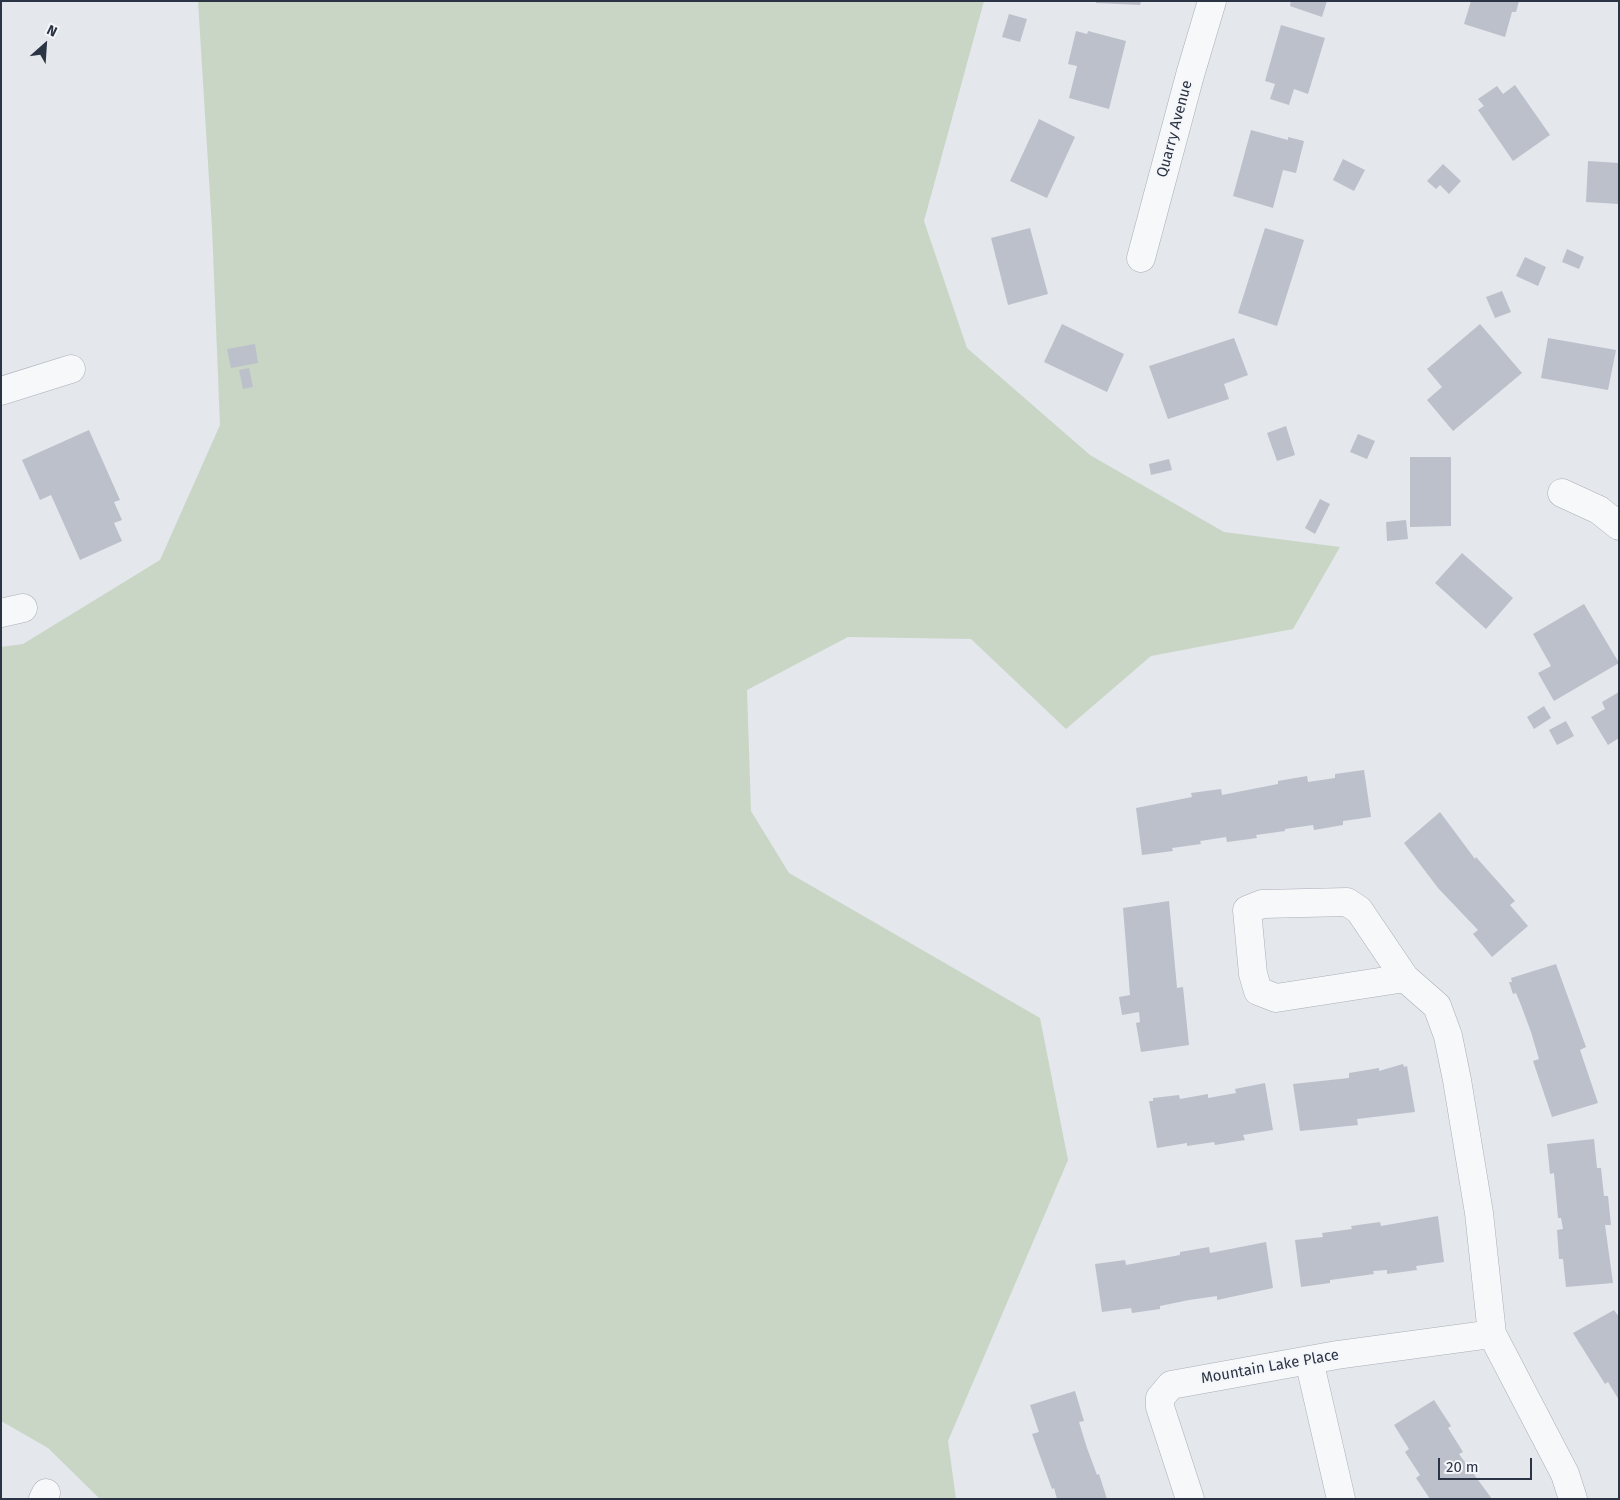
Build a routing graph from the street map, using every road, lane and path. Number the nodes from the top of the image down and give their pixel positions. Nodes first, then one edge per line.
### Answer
1 (1212, 1) edge
2 (1141, 258) dead end
3 (71, 369) dead end
4 (1, 391) edge
5 (1562, 493) dead end
6 (1619, 526) edge
7 (1404, 978) junction
8 (1492, 1334) junction
9 (1309, 1360) junction
10 (1190, 1499) edge
11 (1341, 1499) edge
12 (1573, 1499) edge

1 - 2 street, Quarry Avenue
3 - 4 street
5 - 6 street
7 - 7 street
7 - 8 street
8 - 9 street, Mountain Lake Place
8 - 12 street
9 - 10 street, Mountain Lake Place
9 - 11 street

